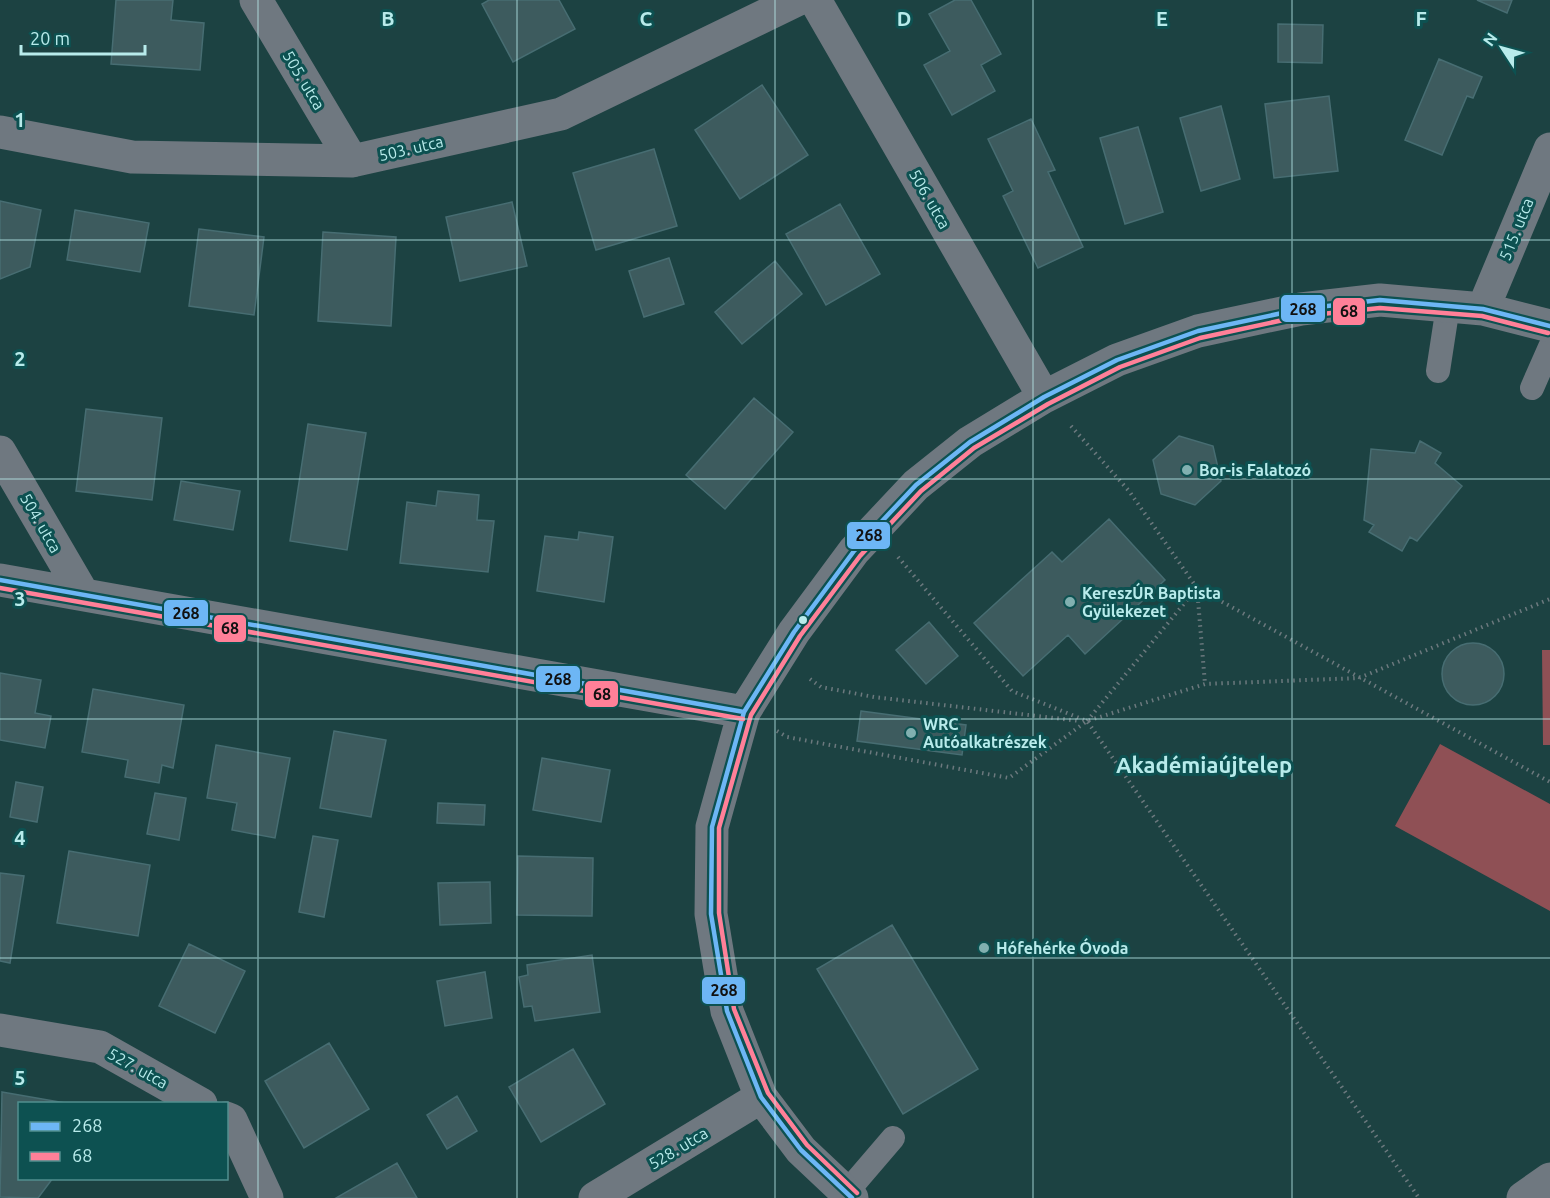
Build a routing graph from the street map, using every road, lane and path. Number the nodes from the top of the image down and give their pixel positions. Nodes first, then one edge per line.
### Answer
1 (256, 0) edge
2 (796, 0) edge
3 (815, 0) edge
4 (0, 132) edge
5 (1550, 149) edge
6 (352, 161) junction
7 (1448, 306) junction
8 (1483, 309) junction
9 (1550, 326) edge
10 (1550, 347) edge
11 (1438, 371) dead end
12 (1532, 388) dead end
13 (1044, 397) junction
14 (0, 452) edge
15 (874, 529) junction
16 (0, 580) edge
17 (1197, 588) junction
18 (83, 594) junction
19 (1550, 599) edge
20 (777, 659) junction
21 (1359, 678) junction
22 (1205, 684) junction
23 (744, 712) junction
24 (1087, 721) junction
25 (1550, 782) edge
26 (0, 1030) edge
27 (760, 1097) junction
28 (197, 1102) edge
29 (228, 1119) edge
30 (892, 1138) dead end
31 (1550, 1179) edge
32 (849, 1196) edge
33 (267, 1198) edge
34 (595, 1198) edge
35 (1419, 1198) edge
36 (1523, 1198) edge

1 - 6 street, 505. utca
2 - 6 street, 503. utca
3 - 13 street, 506. utca
4 - 6 street, 503. utca
5 - 8 street, 515. utca
7 - 8 street
7 - 11 lane
7 - 13 street
8 - 9 street
10 - 12 lane
13 - 15 street
13 - 17 path
14 - 18 street, 504. utca
15 - 20 street
15 - 24 path
16 - 18 street
17 - 21 path
17 - 22 path
17 - 24 path
18 - 23 street
19 - 21 path
20 - 23 street
20 - 24 path
21 - 22 path
21 - 25 path
22 - 24 path
23 - 24 path
23 - 27 street
24 - 35 path
26 - 28 street, 527. utca
27 - 32 street
27 - 34 street, 528. utca
29 - 33 street
30 - 32 lane
31 - 36 street

